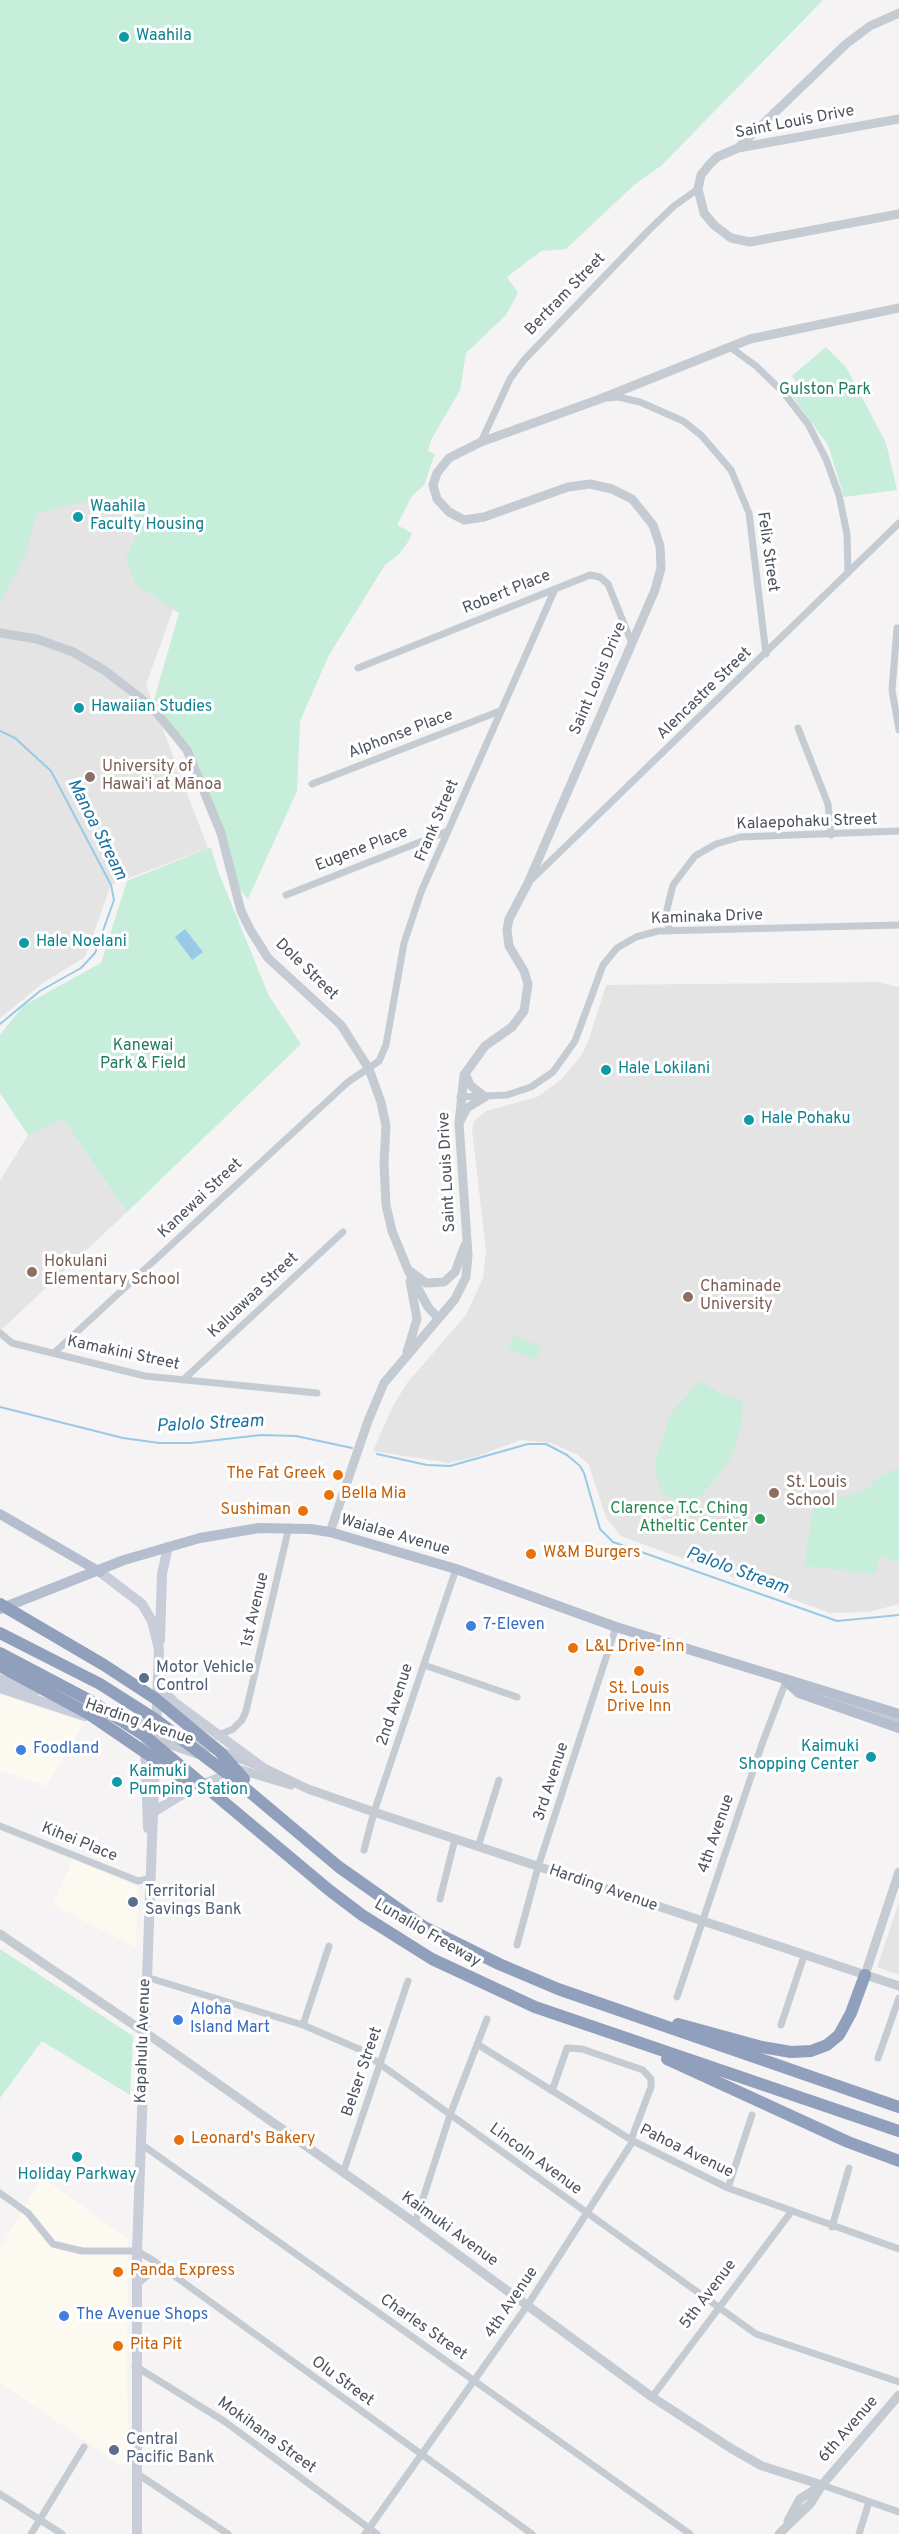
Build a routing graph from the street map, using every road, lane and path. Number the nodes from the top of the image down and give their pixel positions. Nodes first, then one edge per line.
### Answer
1 (899, 13) edge
2 (899, 119) edge
3 (738, 148) junction
4 (698, 189) junction
5 (899, 214) edge
6 (897, 311) edge
7 (730, 347) junction
8 (600, 399) junction
9 (481, 442) junction
10 (899, 523) edge
11 (848, 573) junction
12 (555, 589) junction
13 (897, 628) dead end
14 (0, 633) edge
15 (632, 641) junction
16 (766, 654) junction
17 (358, 668) dead end
18 (500, 711) junction
19 (798, 728) dead end
20 (899, 730) edge
21 (312, 784) dead end
22 (448, 831) junction
23 (899, 831) edge
24 (831, 835) junction
25 (528, 883) junction
26 (286, 895) dead end
27 (899, 925) edge
28 (669, 931) junction
29 (369, 1069) junction
30 (465, 1073) junction
31 (460, 1097) junction
32 (485, 1097) junction
33 (459, 1124) junction
34 (343, 1232) dead end
35 (467, 1238) junction
36 (408, 1270) junction
37 (438, 1318) junction
38 (0, 1333) edge
39 (54, 1353) junction
40 (405, 1356) junction
41 (183, 1380) junction
42 (317, 1393) dead end
43 (0, 1514) edge
44 (289, 1527) junction
45 (330, 1532) junction
46 (168, 1547) junction
47 (456, 1569) junction
48 (100, 1572) junction
49 (0, 1604) edge
50 (0, 1609) edge
51 (616, 1627) junction
52 (0, 1633) edge
53 (159, 1649) junction
54 (0, 1653) edge
55 (424, 1665) junction
56 (0, 1666) edge
57 (159, 1670) junction
58 (0, 1679) edge
59 (786, 1681) junction
60 (0, 1688) edge
61 (517, 1697) dead end
62 (822, 1702) junction
63 (899, 1714) edge
64 (899, 1720) edge
65 (899, 1728) edge
66 (128, 1730) junction
67 (155, 1735) junction
68 (219, 1735) junction
69 (200, 1744) junction
70 (143, 1748) junction
71 (262, 1767) junction
72 (246, 1772) junction
73 (500, 1780) dead end
74 (308, 1789) junction
75 (155, 1811) junction
76 (374, 1812) junction
77 (239, 1815) junction
78 (279, 1817) junction
79 (0, 1826) edge
80 (455, 1839) junction
81 (150, 1847) junction
82 (478, 1847) junction
83 (364, 1850) dead end
84 (538, 1867) junction
85 (899, 1872) edge
86 (149, 1879) junction
87 (440, 1899) dead end
88 (702, 1922) junction
89 (0, 1934) edge
90 (328, 1946) dead end
91 (517, 1946) dead end
92 (804, 1956) junction
93 (865, 1975) junction
94 (146, 1977) junction
95 (408, 1981) dead end
96 (899, 1986) edge
97 (677, 1997) dead end
98 (899, 1998) edge
99 (586, 2000) junction
100 (487, 2019) dead end
101 (303, 2025) junction
102 (781, 2025) dead end
103 (144, 2031) junction
104 (612, 2034) junction
105 (477, 2044) junction
106 (878, 2058) dead end
107 (380, 2066) junction
108 (552, 2091) junction
109 (899, 2107) edge
110 (450, 2115) junction
111 (752, 2115) dead end
112 (899, 2131) edge
113 (632, 2141) junction
114 (141, 2144) junction
115 (899, 2161) edge
116 (849, 2168) dead end
117 (343, 2173) junction
118 (728, 2188) junction
119 (0, 2193) edge
120 (791, 2212) junction
121 (587, 2214) junction
122 (415, 2223) junction
123 (832, 2227) junction
124 (899, 2249) edge
125 (137, 2251) junction
126 (168, 2272) junction
127 (137, 2284) junction
128 (527, 2306) junction
129 (718, 2308) junction
130 (135, 2366) junction
131 (474, 2381) junction
132 (899, 2382) edge
133 (899, 2395) edge
134 (652, 2397) junction
135 (84, 2447) dead end
136 (419, 2455) junction
137 (136, 2473) junction
138 (794, 2476) junction
139 (822, 2485) junction
140 (0, 2494) edge
141 (800, 2499) junction
142 (869, 2502) junction
143 (899, 2512) edge
144 (40, 2519) junction
145 (367, 2531) edge
146 (782, 2531) edge
147 (137, 2533) edge
148 (31, 2534) edge
149 (62, 2534) edge
150 (228, 2534) edge
151 (377, 2534) edge
152 (532, 2534) edge
153 (690, 2534) edge
154 (859, 2534) edge

1 - 3 street
2 - 3 street, Saint Louis Drive
3 - 4 street, Saint Louis Drive
4 - 5 street
4 - 9 street, Bertram Street
6 - 7 street, Saint Louis Drive
7 - 8 street, Saint Louis Drive
7 - 11 street
8 - 9 street, Saint Louis Drive
8 - 16 street, Felix Street
9 - 15 street, Saint Louis Drive
10 - 11 street, Alencastre Street
11 - 16 street, Alencastre Street
12 - 15 street, Robert Place
12 - 17 street, Robert Place
12 - 18 street, Frank Street
13 - 20 street
14 - 29 street, Dole Street
15 - 25 street, Saint Louis Drive
16 - 25 street, Alencastre Street
18 - 21 street, Alphonse Place
18 - 22 street, Frank Street
19 - 24 street
22 - 26 street, Eugene Place
22 - 29 street, Frank Street
23 - 24 street, Kalaepohaku Street
24 - 28 street, Kalaepohaku Street
25 - 30 street, Saint Louis Drive
27 - 28 street, Kaminaka Drive
28 - 32 street, Kaminaka Drive
29 - 36 street, Dole Street
29 - 39 street, Kanewai Street
30 - 31 street, Saint Louis Drive
30 - 32 street
31 - 32 street, Kaminaka Drive
31 - 33 street, Saint Louis Drive
32 - 33 street
33 - 35 street, Saint Louis Drive
34 - 41 street, Kaluawaa Street
35 - 36 street
35 - 37 street, Saint Louis Drive
36 - 37 street, Dole Street
36 - 40 street
37 - 40 street, Saint Louis Drive
38 - 39 street, Kamakini Street
39 - 41 street, Kamakini Street
40 - 45 street, Saint Louis Drive
41 - 42 street, Kamakini Street
43 - 48 main road
44 - 45 main road, Waialae Avenue
44 - 46 main road, Waialae Avenue
44 - 68 street, 1st Avenue
45 - 47 main road, Waialae Avenue
46 - 48 main road, Waialae Avenue
46 - 53 main road
47 - 51 main road, Waialae Avenue
47 - 55 street, 2nd Avenue
48 - 50 main road, Waialae Avenue
48 - 53 main road, Kapahulu Avenue
49 - 78 highway
51 - 59 main road, Waialae Avenue
51 - 84 street, 3rd Avenue
52 - 78 highway, Lunalilo Freeway
53 - 57 main road, Kapahulu Avenue
54 - 77 highway, Lunalilo Freeway
55 - 61 street
55 - 76 street, 2nd Avenue
56 - 77 highway
57 - 67 main road, Kapahulu Avenue
57 - 68 main road
58 - 67 main road, Harding Avenue
59 - 62 main road, Waialae Avenue
59 - 63 main road, Waialae Avenue
59 - 88 street, 4th Avenue
60 - 66 main road, Harding Avenue
62 - 64 street
62 - 65 main road, Waialae Avenue
66 - 67 main road, Harding Avenue
66 - 70 main road
67 - 69 street, Harding Avenue
67 - 70 main road
67 - 72 street, Harding Avenue
67 - 75 main road, Kapahulu Avenue
68 - 69 street, 1st Avenue
68 - 71 main road
69 - 71 street, Harding Avenue
70 - 81 main road
71 - 74 street, Harding Avenue
72 - 74 street, Harding Avenue
72 - 75 main road
73 - 82 street
74 - 76 street, Harding Avenue
75 - 81 main road, Kapahulu Avenue
76 - 80 street, Harding Avenue
76 - 83 street, 2nd Avenue
77 - 104 highway, Lunalilo Freeway
78 - 99 highway, Lunalilo Freeway
79 - 86 street, Kihei Place
80 - 82 street, Harding Avenue
80 - 87 street
81 - 86 main road, Kapahulu Avenue
82 - 84 street, Harding Avenue
84 - 88 street, Harding Avenue
84 - 91 street, 3rd Avenue
85 - 93 street
86 - 94 main road, Kapahulu Avenue
88 - 92 street, Harding Avenue
88 - 97 street, 4th Avenue
89 - 103 street, Kaimuki Avenue
90 - 101 street
92 - 93 street, Harding Avenue
92 - 102 street
93 - 96 street, Harding Avenue
93 - 99 highway
94 - 101 street, Lincoln Avenue
94 - 103 main road, Kapahulu Avenue
95 - 107 street, Belser Street
98 - 106 street
99 - 109 highway, Lunalilo Freeway
100 - 105 street
101 - 107 street, Lincoln Avenue
103 - 114 main road, Kapahulu Avenue
103 - 117 street, Kaimuki Avenue
104 - 112 highway, Lunalilo Freeway
104 - 115 highway
105 - 108 street, Pahoa Avenue
105 - 110 street
107 - 110 street, Lincoln Avenue
107 - 117 street, Belser Street
108 - 113 street, Pahoa Avenue
108 - 113 street, 4th Avenue
110 - 121 street, Lincoln Avenue
110 - 122 street
111 - 118 street
113 - 118 street, Pahoa Avenue
113 - 121 street, 4th Avenue
114 - 125 main road, Kapahulu Avenue
114 - 131 street, Charles Street
116 - 123 street
117 - 122 street, Kaimuki Avenue
118 - 120 street, Pahoa Avenue
119 - 125 street
120 - 123 street, Pahoa Avenue
120 - 129 street, 5th Avenue
121 - 128 street, 4th Avenue
121 - 129 street, Lincoln Avenue
122 - 128 street, Kaimuki Avenue
123 - 124 street, Pahoa Avenue
125 - 126 street, Olu Street
125 - 127 main road, Kapahulu Avenue
126 - 127 street
126 - 136 street, Olu Street
127 - 130 main road, Kapahulu Avenue
128 - 131 street, 4th Avenue
128 - 134 street, Kaimuki Avenue
129 - 132 street, Lincoln Avenue
129 - 134 street, 5th Avenue
130 - 137 main road, Kapahulu Avenue
130 - 145 street, Mokihana Street
131 - 136 street, 4th Avenue
131 - 153 street, Charles Street
133 - 139 street, 6th Avenue
134 - 138 street, Kaimuki Avenue
135 - 144 street
136 - 145 street, 4th Avenue
136 - 152 street, Olu Street
137 - 147 main road, Kapahulu Avenue
137 - 150 street
138 - 139 street, Kaimuki Avenue
138 - 141 street
139 - 141 street, 6th Avenue
139 - 142 street, Kaimuki Avenue
139 - 146 street, 6th Avenue
140 - 144 street
141 - 146 street, 6th Avenue
142 - 143 street, Kaimuki Avenue
142 - 154 street
144 - 148 street
144 - 149 street
145 - 151 street, Mokihana Street

